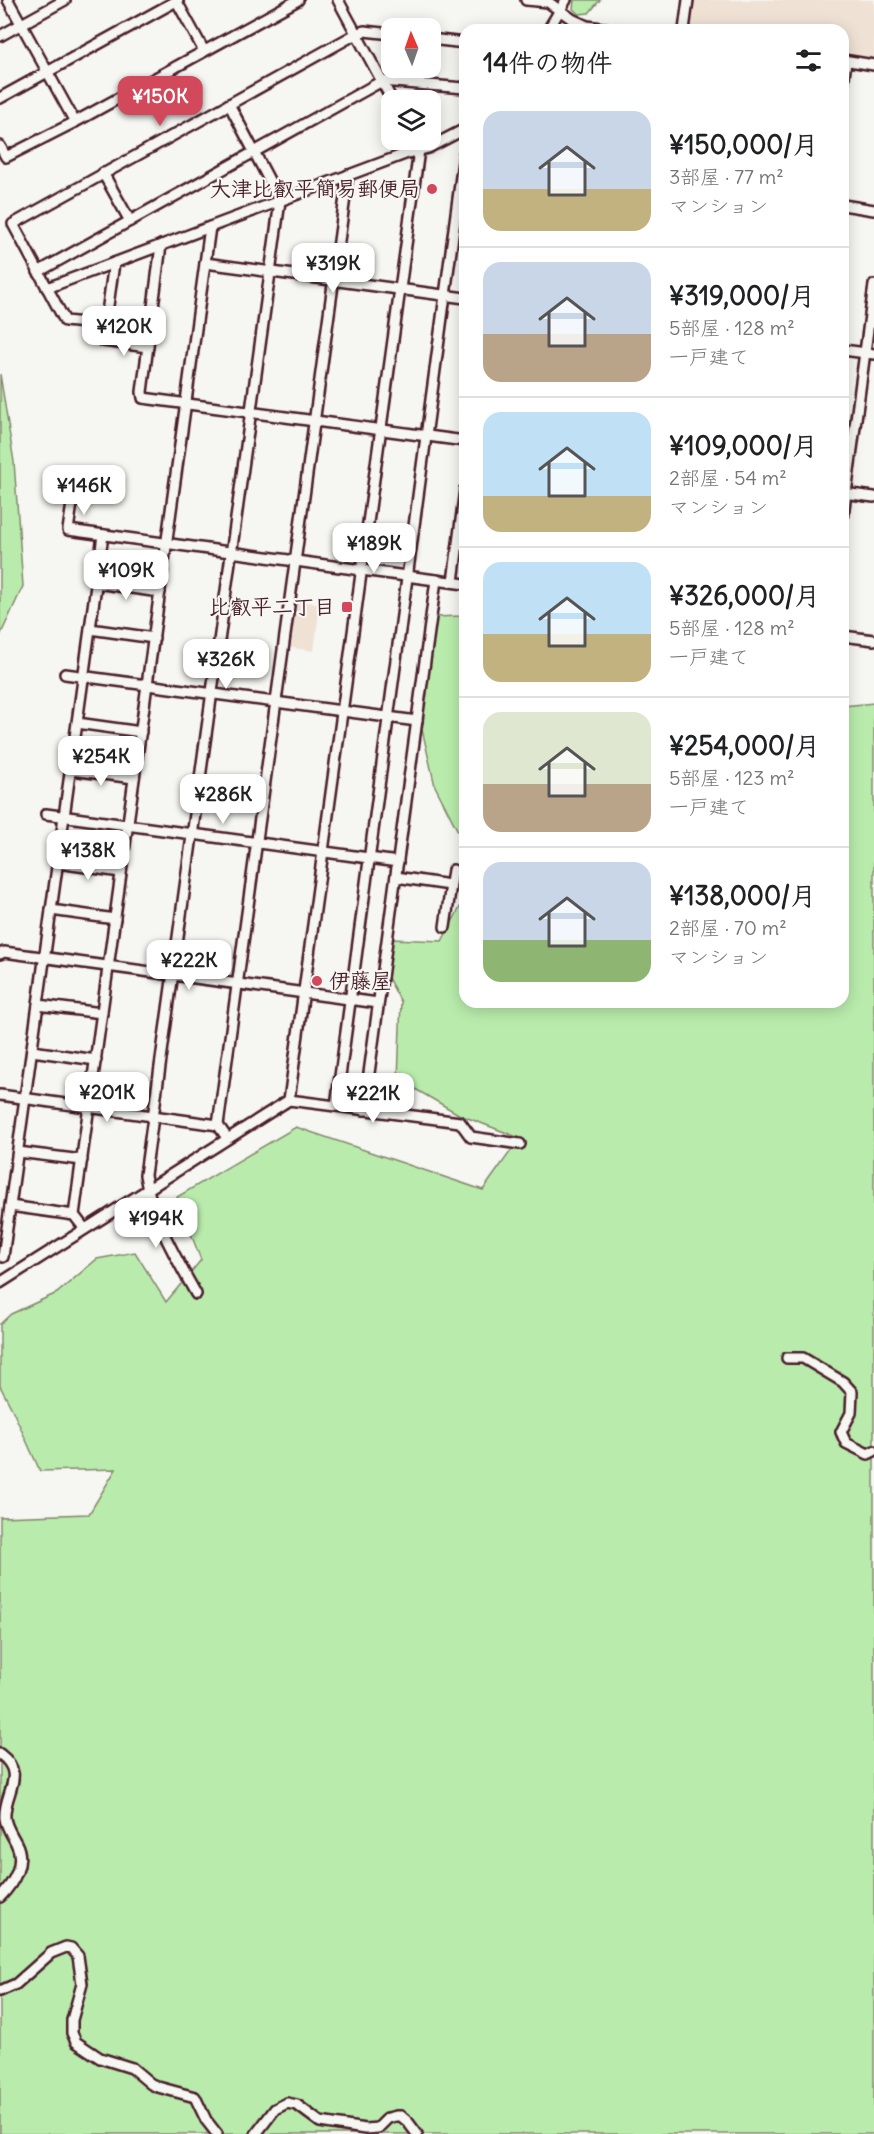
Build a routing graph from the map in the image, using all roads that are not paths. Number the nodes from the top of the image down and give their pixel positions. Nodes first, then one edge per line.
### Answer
1 (8, 0) edge
2 (65, 0) edge
3 (177, 0) edge
4 (298, 0) edge
5 (338, 0) edge
6 (526, 0) edge
7 (566, 0) edge
8 (688, 0) edge
9 (561, 10) junction
10 (21, 24) junction
11 (552, 24) edge
12 (583, 24) edge
13 (685, 24) edge
14 (381, 33) edge
15 (356, 34) junction
16 (0, 36) edge
17 (441, 40) edge
18 (459, 42) edge
19 (204, 51) junction
20 (849, 62) edge
21 (874, 65) edge
22 (48, 72) junction
23 (382, 81) junction
24 (459, 88) edge
25 (387, 90) edge
26 (0, 98) edge
27 (229, 104) junction
28 (75, 122) junction
29 (459, 132) edge
30 (441, 141) edge
31 (0, 146) edge
32 (418, 150) joint
33 (254, 151) junction
34 (103, 173) junction
35 (348, 175) junction
36 (459, 180) edge
37 (280, 201) junction
38 (849, 206) edge
39 (874, 210) edge
40 (130, 221) junction
41 (210, 227) junction
42 (161, 245) junction
43 (206, 262) junction
44 (114, 263) junction
45 (270, 271) junction
46 (38, 272) junction
47 (333, 280) junction
48 (874, 285) edge
49 (47, 288) junction
50 (400, 289) junction
51 (446, 295) junction
52 (459, 297) edge
53 (105, 325) junction
54 (148, 347) junction
55 (849, 351) edge
56 (869, 353) edge
57 (186, 404) junction
58 (250, 412) junction
59 (314, 421) junction
60 (380, 430) junction
61 (426, 436) junction
62 (459, 440) edge
63 (849, 465) edge
64 (849, 494) edge
65 (73, 497) dead end
66 (874, 497) edge
67 (103, 535) junction
68 (459, 536) edge
69 (167, 543) junction
70 (231, 552) junction
71 (295, 560) junction
72 (361, 570) junction
73 (408, 576) junction
74 (436, 580) junction
75 (453, 582) junction
76 (96, 583) junction
77 (459, 583) edge
78 (160, 592) junction
79 (90, 629) junction
80 (849, 637) edge
81 (154, 638) junction
82 (874, 640) edge
83 (65, 674) dead end
84 (84, 676) junction
85 (147, 685) junction
86 (212, 694) junction
87 (276, 702) junction
88 (342, 711) junction
89 (388, 718) junction
90 (417, 722) junction
91 (77, 723) junction
92 (141, 732) junction
93 (71, 770) junction
94 (134, 778) junction
95 (45, 814) dead end
96 (64, 816) junction
97 (128, 825) junction
98 (192, 834) junction
99 (256, 843) junction
100 (323, 852) junction
101 (369, 858) junction
102 (398, 862) junction
103 (58, 863) junction
104 (453, 870) dead end
105 (122, 872) junction
106 (396, 877) junction
107 (450, 885) junction
108 (51, 910) junction
109 (115, 919) junction
110 (445, 927) dead end
111 (0, 954) edge
112 (45, 957) junction
113 (108, 966) junction
114 (173, 975) junction
115 (237, 984) junction
116 (303, 993) junction
117 (350, 999) junction
118 (378, 1003) junction
119 (38, 1005) junction
120 (102, 1013) junction
121 (32, 1051) junction
122 (96, 1060) junction
123 (0, 1095) edge
124 (25, 1099) junction
125 (289, 1100) junction
126 (336, 1106) junction
127 (89, 1107) junction
128 (364, 1110) junction
129 (154, 1116) junction
130 (218, 1125) junction
131 (227, 1138) junction
132 (520, 1144) dead end
133 (18, 1152) junction
134 (82, 1160) junction
135 (147, 1189) junction
136 (10, 1206) junction
137 (74, 1215) junction
138 (84, 1228) junction
139 (3, 1239) edge
140 (3, 1257) dead end
141 (0, 1282) edge
142 (196, 1294) dead end
143 (788, 1358) dead end
144 (874, 1451) edge
145 (0, 1754) edge
146 (0, 1897) edge
147 (0, 1991) edge
148 (217, 2134) edge
149 (256, 2134) edge
150 (417, 2134) edge

1 - 10 street
2 - 10 street
3 - 19 street
3 - 22 street
4 - 19 street
5 - 15 street
6 - 9 street
7 - 9 street
8 - 13 street
9 - 11 street
9 - 12 street
10 - 16 street
10 - 22 street
14 - 15 street
15 - 23 street
15 - 27 street
17 - 18 street
19 - 28 street
20 - 21 street
22 - 26 street
22 - 28 street
23 - 24 street
23 - 25 street
23 - 33 street
27 - 33 street
27 - 34 street
28 - 31 street
29 - 30 street
32 - 35 street
32 - 50 street
33 - 37 street
33 - 40 street
34 - 40 street
34 - 46 street
35 - 37 street
35 - 47 street
36 - 51 street
37 - 41 street
37 - 45 street
38 - 39 street
40 - 46 street
41 - 42 street
41 - 43 street
42 - 44 street
42 - 54 street
43 - 45 street
43 - 57 street
44 - 49 street
44 - 53 street
45 - 47 street
45 - 58 street
46 - 49 street
47 - 50 street
47 - 59 street
48 - 56 street
49 - 53 street
50 - 51 street
50 - 60 street
51 - 52 street
51 - 61 street
53 - 54 street
54 - 57 street
55 - 56 street
56 - 63 street
57 - 58 street
57 - 69 street
58 - 59 street
58 - 70 street
59 - 60 street
59 - 71 street
60 - 61 street
60 - 72 street
61 - 62 street
61 - 73 street
64 - 66 street
65 - 67 street
67 - 69 street
67 - 76 street
68 - 75 street
69 - 70 street
69 - 78 street
70 - 71 street
70 - 86 street
71 - 72 street
71 - 87 street
72 - 73 street
72 - 88 street
73 - 74 street
73 - 89 street
74 - 75 street
74 - 90 street
75 - 77 street
76 - 78 street
76 - 79 street
78 - 81 street
79 - 81 street
79 - 84 street
80 - 82 street
81 - 85 street
83 - 84 street
84 - 85 street
84 - 91 street
85 - 86 street
85 - 92 street
86 - 87 street
86 - 98 street
87 - 88 street
87 - 99 street
88 - 89 street
88 - 100 street
89 - 90 street
89 - 101 street
90 - 102 street
91 - 92 street
91 - 93 street
92 - 94 street
93 - 94 street
93 - 96 street
94 - 97 street
95 - 96 street
96 - 97 street
96 - 103 street
97 - 98 street
97 - 105 street
98 - 99 street
98 - 114 street
99 - 100 street
99 - 115 street
100 - 101 street
100 - 116 street
101 - 102 street
101 - 117 street
102 - 106 street
103 - 105 street
103 - 108 street
104 - 107 street
105 - 109 street
106 - 107 street
106 - 118 street
107 - 110 street
108 - 109 street
108 - 112 street
109 - 113 street
111 - 112 street
112 - 113 street
112 - 119 street
113 - 114 street
113 - 120 street
114 - 115 street
114 - 129 street
115 - 116 street
115 - 130 street
116 - 117 street
116 - 125 street
117 - 118 street
117 - 126 street
118 - 128 street
119 - 120 street
119 - 121 street
120 - 122 street
121 - 122 street
121 - 124 street
122 - 127 street
123 - 124 street
124 - 127 street
124 - 133 street
125 - 126 street
125 - 131 street
126 - 128 street
127 - 129 street
127 - 134 street
128 - 132 street
129 - 130 street
129 - 135 street
130 - 131 street
131 - 135 street
133 - 134 street
133 - 136 street
134 - 137 street
135 - 138 street
135 - 142 street
136 - 137 street
136 - 139 street
137 - 138 street
138 - 141 street
139 - 140 street
143 - 144 street
145 - 146 street
147 - 148 street
149 - 150 street

